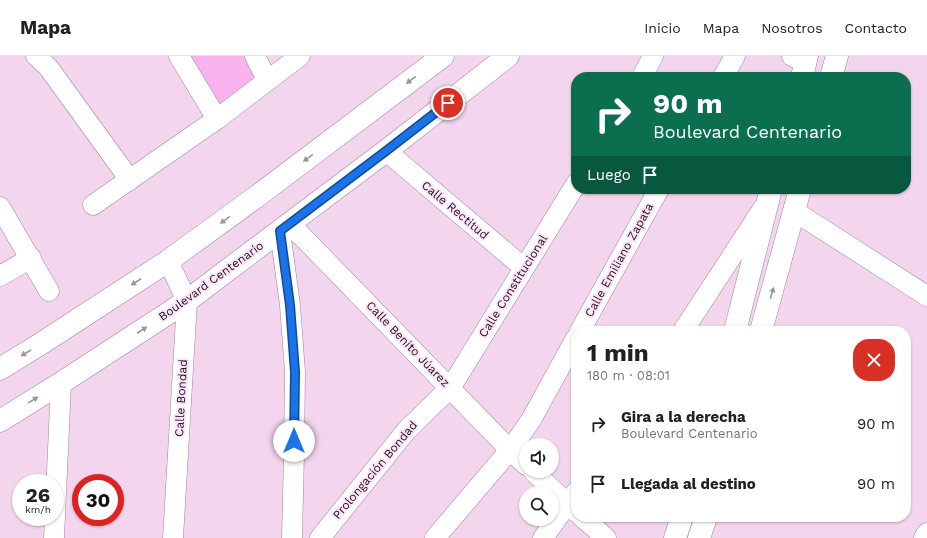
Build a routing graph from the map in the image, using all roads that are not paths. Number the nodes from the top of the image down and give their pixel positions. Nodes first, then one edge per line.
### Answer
1 (36, 56) edge
2 (179, 56) edge
3 (254, 56) edge
4 (300, 56) edge
5 (442, 56) edge
6 (653, 56) edge
7 (735, 56) edge
8 (836, 56) edge
9 (499, 59) edge
10 (645, 72) edge
11 (726, 72) edge
12 (832, 72) edge
13 (267, 80) junction
14 (217, 119) junction
15 (386, 151) junction
16 (130, 180) junction
17 (571, 192) edge
18 (656, 194) edge
19 (799, 194) edge
20 (768, 196) edge
21 (93, 205) dead end
22 (0, 207) edge
23 (794, 211) junction
24 (285, 227) junction
25 (31, 258) junction
26 (168, 261) junction
27 (524, 268) junction
28 (0, 276) edge
29 (49, 291) dead end
30 (927, 296) edge
31 (187, 300) junction
32 (583, 326) edge
33 (686, 326) edge
34 (736, 326) edge
35 (762, 326) edge
36 (571, 347) edge
37 (0, 369) edge
38 (61, 383) junction
39 (450, 388) junction
40 (0, 421) edge
41 (510, 450) junction
42 (519, 458) edge
43 (541, 478) edge
44 (571, 503) edge
45 (571, 510) edge
46 (590, 522) edge
47 (680, 522) edge
48 (704, 522) edge
49 (927, 533) edge
50 (54, 538) edge
51 (173, 538) edge
52 (292, 538) edge
53 (320, 538) edge
54 (435, 538) edge
55 (543, 538) edge
56 (606, 538) edge
57 (675, 538) edge
58 (699, 538) edge
59 (924, 538) edge

1 - 16 street
2 - 14 street
3 - 13 street
4 - 13 street
5 -> 26 main road
6 - 10 street
7 - 11 street
8 - 12 main road
9 - 15 main road, Boulevard Centenario
13 - 14 street
14 - 16 street
15 - 24 main road, Boulevard Centenario
15 - 27 street, Calle Rectitud
16 - 21 street
17 - 27 street, Calle Constitucional
18 - 32 street, Calle Emiliano Zapata
19 - 23 main road
20 - 33 street
20 - 34 main road
22 - 25 street
23 - 30 street
35 -> 23 main road
24 - 31 main road, Boulevard Centenario
24 - 39 street, Calle Benito Júarez
24 - 52 street
25 - 28 street
25 - 29 street
26 - 31 street, Calle Bondad
26 -> 37 main road
27 - 39 street, Calle Constitucional
38 -> 31 main road, Boulevard Centenario
31 - 51 street, Calle Bondad
36 - 41 street
40 -> 38 main road, Boulevard Centenario
38 - 50 street
39 - 41 street, Calle Benito Júarez
39 - 53 street, Prolongación Bondad
41 - 42 street, Calle Benito Júarez
41 - 54 street
43 - 44 street
45 - 55 street
46 - 56 street
47 - 57 main road
48 - 58 main road
49 - 59 street

